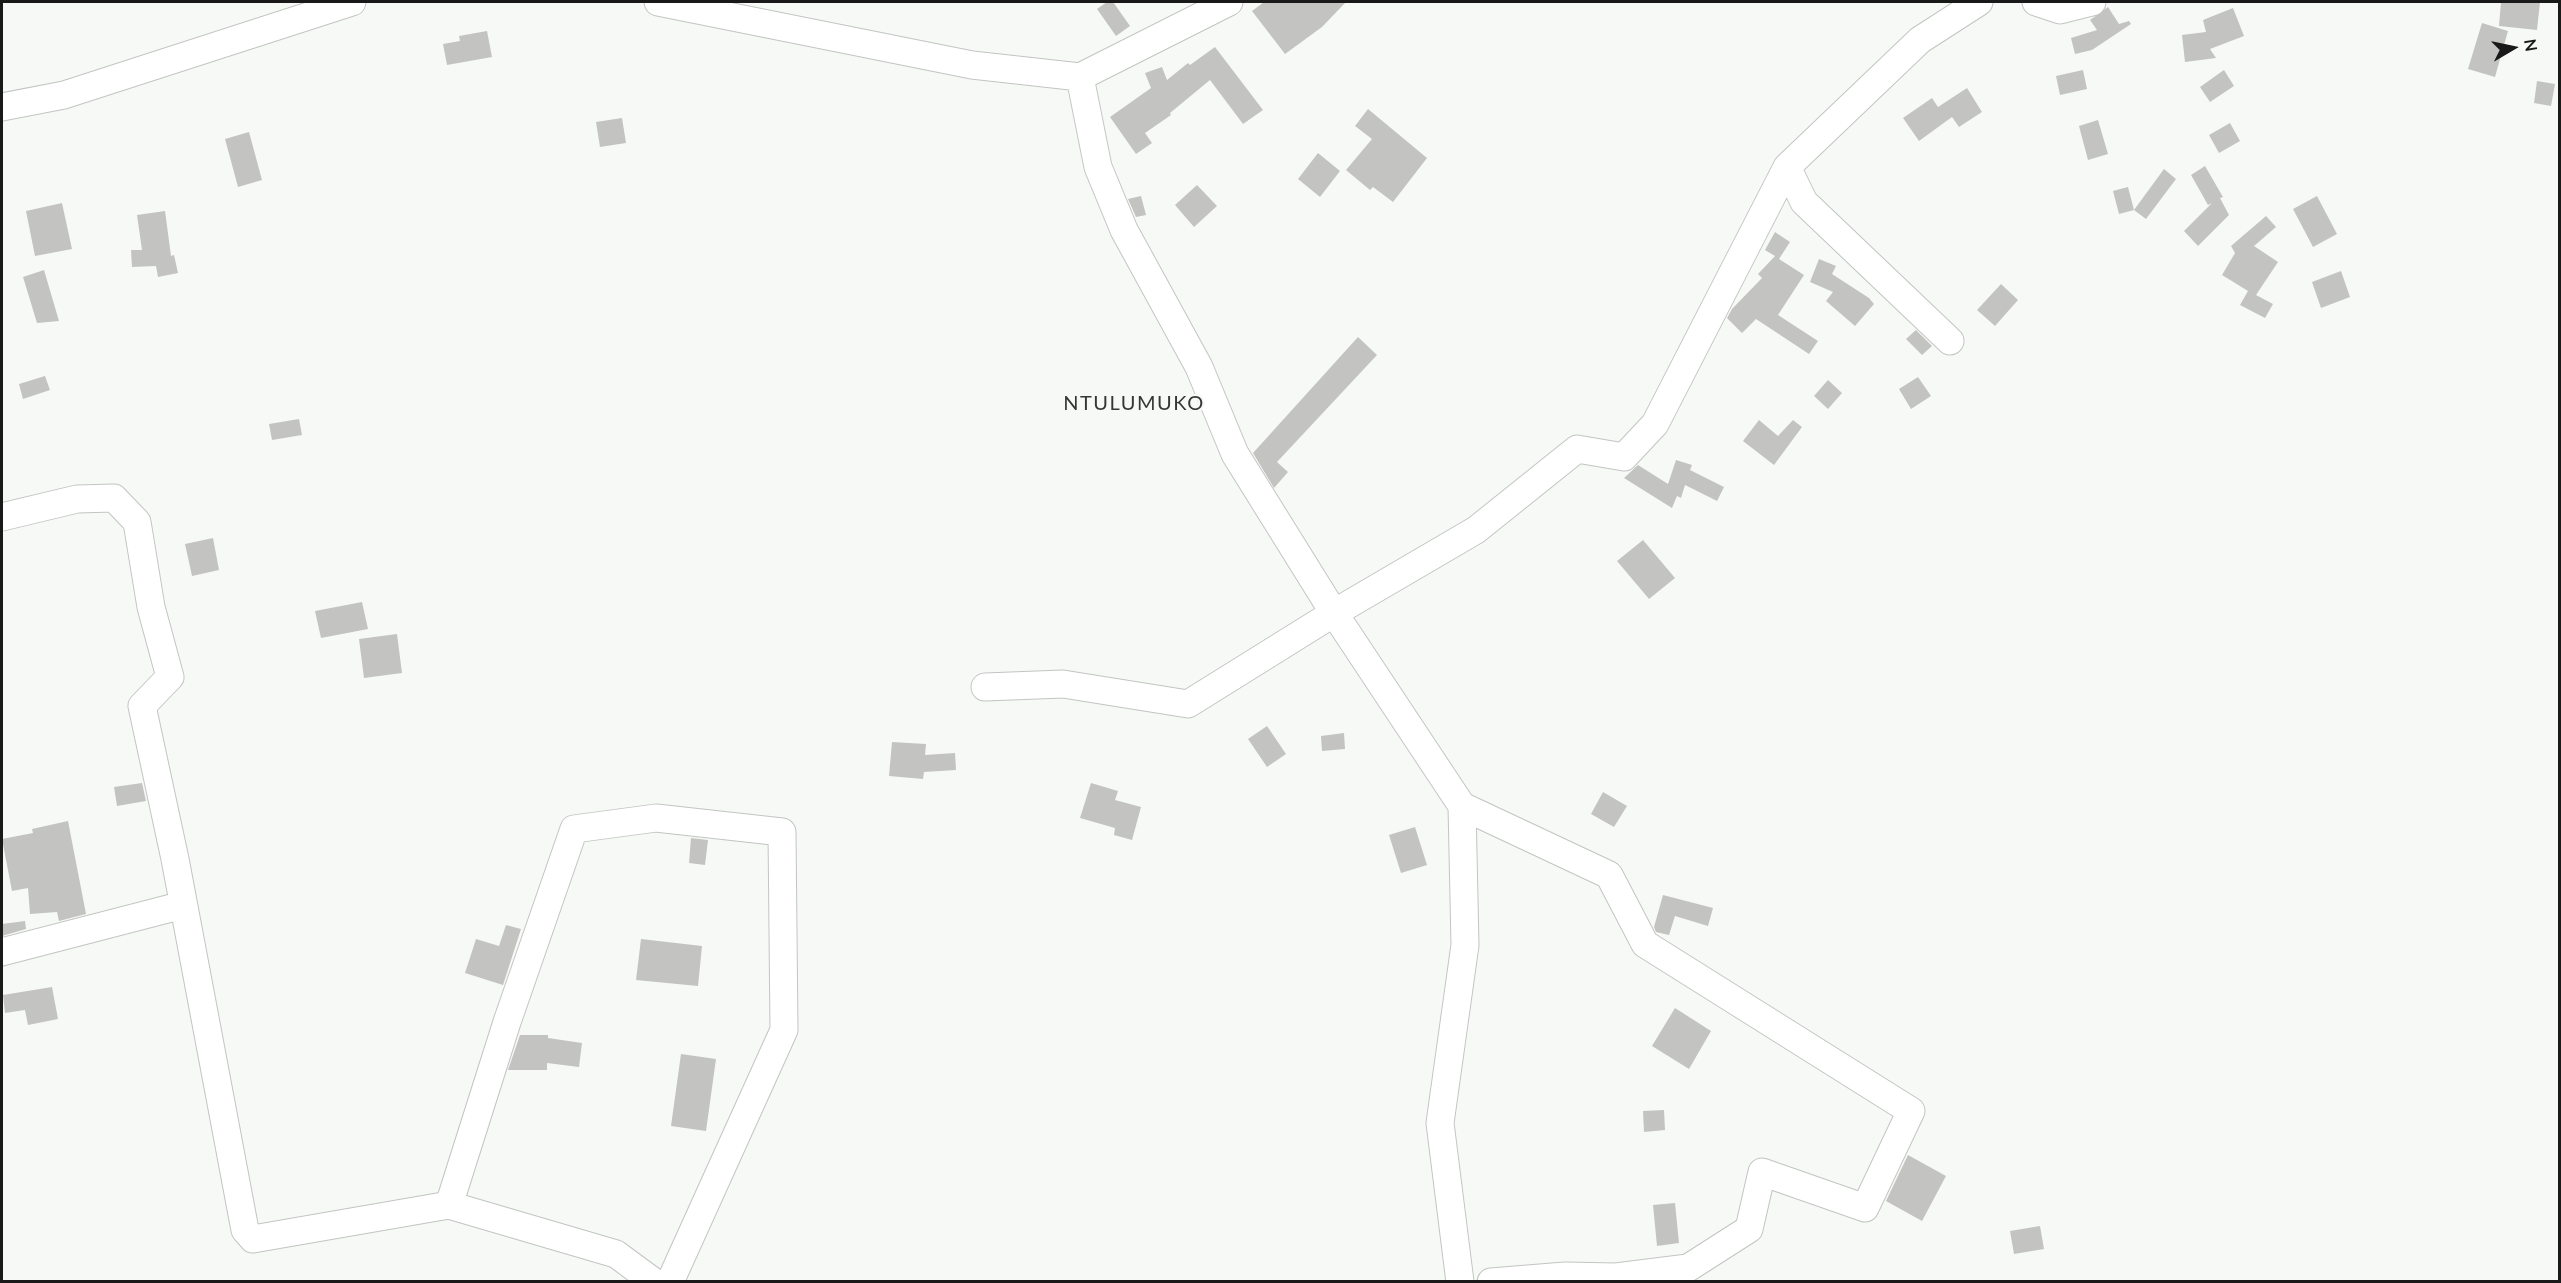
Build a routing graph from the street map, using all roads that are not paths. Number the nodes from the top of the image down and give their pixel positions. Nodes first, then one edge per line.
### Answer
1 (352, 2) edge
2 (658, 2) edge
3 (1229, 2) edge
4 (1979, 2) edge
5 (2036, 2) edge
6 (2092, 2) edge
7 (1080, 77) junction
8 (2, 107) edge
9 (1787, 167) junction
10 (1950, 342) dead end
11 (2, 516) edge
12 (1334, 613) junction
13 (985, 687) dead end
14 (1462, 806) junction
15 (183, 905) junction
16 (2, 952) edge
17 (449, 1205) junction
18 (654, 1281) edge
19 (670, 1281) edge
20 (1466, 1281) edge
21 (1491, 1281) edge

1 - 8 street
2 - 7 street
3 - 7 street
4 - 9 street
5 - 6 street
7 - 12 street
9 - 10 street
9 - 12 street
11 - 15 street
12 - 13 street
12 - 14 street
14 - 20 street
14 - 21 street
15 - 16 street
15 - 17 street
17 - 18 street
17 - 19 street

